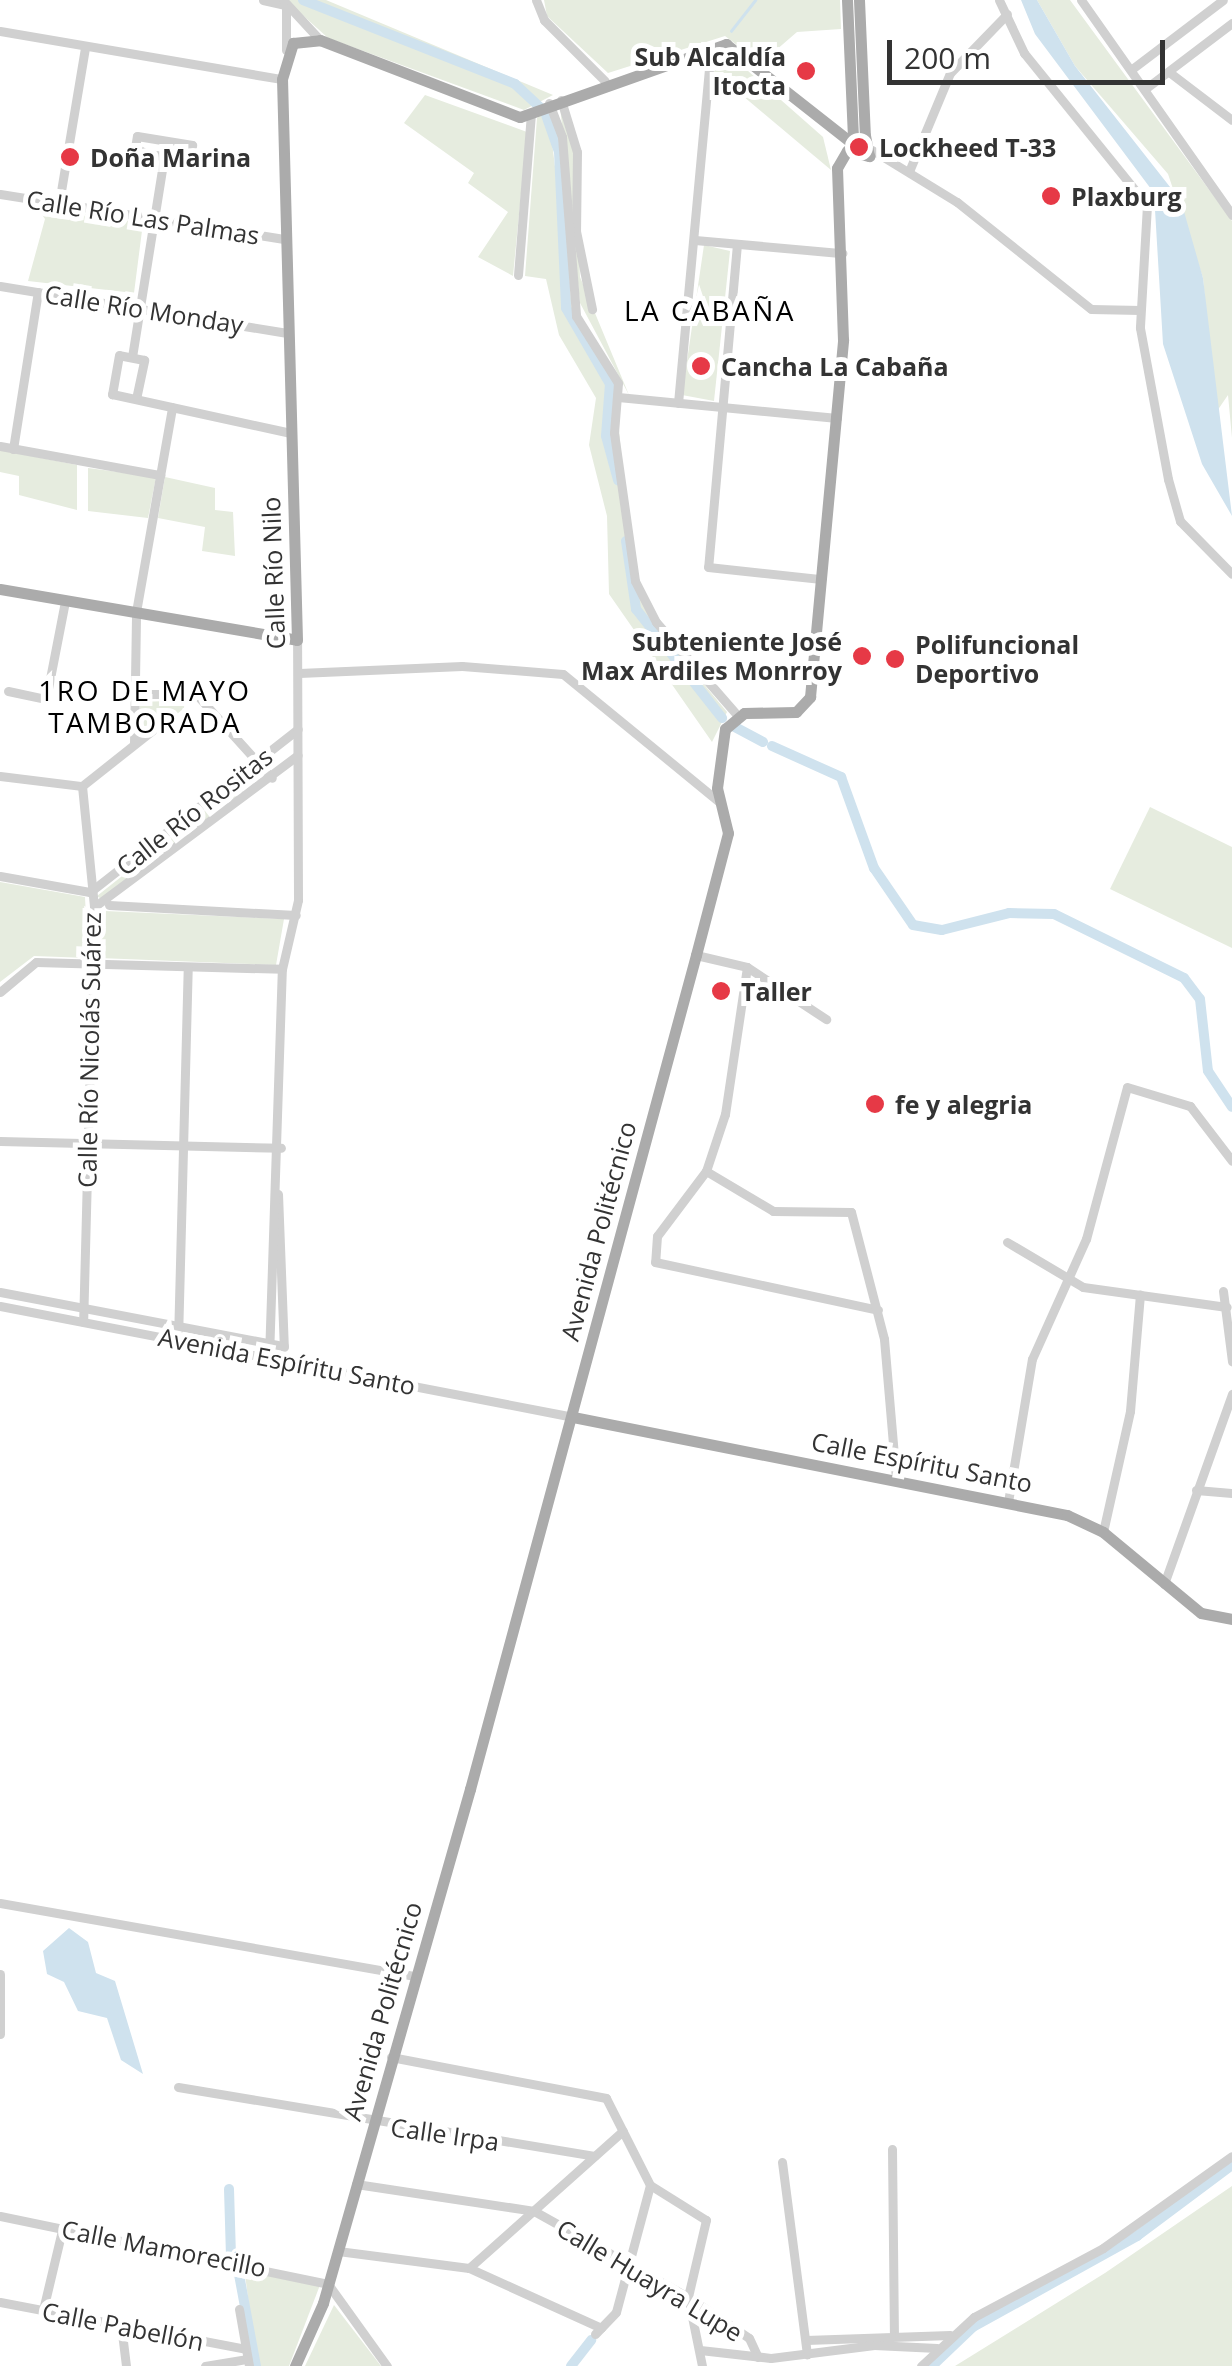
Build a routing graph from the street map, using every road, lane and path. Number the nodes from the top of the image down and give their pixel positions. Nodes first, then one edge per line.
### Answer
1 (263, 0) edge
2 (536, 0) edge
3 (847, 0) edge
4 (859, 0) edge
5 (999, 0) edge
6 (1082, 0) edge
7 (1223, 0) edge
8 (284, 2) edge
9 (1007, 14) junction
10 (1232, 23) edge
11 (0, 31) edge
12 (320, 40) junction
13 (711, 46) junction
14 (85, 48) junction
15 (286, 50) junction
16 (1132, 69) junction
17 (1169, 72) junction
18 (282, 79) junction
19 (605, 81) junction
20 (1145, 89) junction
21 (545, 107) junction
22 (1232, 120) edge
23 (853, 140) junction
24 (872, 150) junction
25 (164, 158) junction
26 (910, 169) junction
27 (0, 194) edge
28 (59, 204) junction
29 (1232, 214) edge
30 (156, 218) junction
31 (285, 239) junction
32 (696, 240) junction
33 (736, 244) junction
34 (846, 253) junction
35 (518, 275) dead end
36 (0, 286) edge
37 (38, 292) junction
38 (141, 308) junction
39 (592, 309) dead end
40 (1140, 310) junction
41 (287, 332) junction
42 (132, 358) junction
43 (618, 397) junction
44 (136, 398) junction
45 (678, 402) junction
46 (172, 406) junction
47 (722, 407) junction
48 (837, 418) junction
49 (291, 432) junction
50 (0, 446) edge
51 (13, 448) junction
52 (160, 475) junction
53 (1232, 574) edge
54 (821, 579) junction
55 (0, 589) edge
56 (64, 601) junction
57 (136, 612) junction
58 (297, 640) junction
59 (299, 674) junction
60 (8, 691) dead end
61 (134, 694) junction
62 (731, 721) junction
63 (154, 729) dead end
64 (298, 729) junction
65 (134, 744) junction
66 (298, 756) junction
67 (256, 761) junction
68 (0, 776) edge
69 (272, 778) junction
70 (82, 786) junction
71 (718, 801) junction
72 (0, 876) edge
73 (90, 892) junction
74 (109, 905) junction
75 (94, 907) junction
76 (296, 915) junction
77 (696, 954) junction
78 (93, 963) junction
79 (188, 966) junction
80 (747, 967) junction
81 (282, 968) junction
82 (0, 992) edge
83 (826, 1019) dead end
84 (0, 1141) edge
85 (88, 1143) junction
86 (184, 1144) junction
87 (281, 1148) junction
88 (1232, 1161) edge
89 (706, 1172) junction
90 (277, 1193) junction
91 (1007, 1242) dead end
92 (1068, 1282) junction
93 (1223, 1291) dead end
94 (0, 1292) edge
95 (1140, 1294) junction
96 (0, 1306) edge
97 (1227, 1307) junction
98 (84, 1309) junction
99 (878, 1310) junction
100 (83, 1322) junction
101 (178, 1334) junction
102 (272, 1344) junction
103 (284, 1346) junction
104 (269, 1357) junction
105 (283, 1360) junction
106 (1232, 1361) edge
107 (1232, 1394) edge
108 (573, 1417) junction
109 (896, 1479) junction
110 (1196, 1490) junction
111 (1232, 1493) edge
112 (1008, 1502) junction
113 (1103, 1532) junction
114 (1164, 1584) junction
115 (1232, 1619) edge
116 (0, 1903) edge
117 (1, 1974) edge
118 (414, 1976) junction
119 (0, 2034) edge
120 (391, 2057) junction
121 (178, 2086) dead end
122 (373, 2123) junction
123 (623, 2131) junction
124 (892, 2149) dead end
125 (594, 2156) junction
126 (1232, 2156) edge
127 (782, 2162) dead end
128 (356, 2184) junction
129 (650, 2185) junction
130 (534, 2211) junction
131 (0, 2216) edge
132 (62, 2230) junction
133 (338, 2251) junction
134 (629, 2264) junction
135 (470, 2268) junction
136 (328, 2284) junction
137 (688, 2297) junction
138 (0, 2302) edge
139 (239, 2309) dead end
140 (44, 2310) junction
141 (121, 2325) junction
142 (894, 2334) junction
143 (950, 2335) junction
144 (806, 2340) junction
145 (938, 2348) junction
146 (700, 2350) junction
147 (807, 2354) junction
148 (758, 2357) junction
149 (247, 2358) edge
150 (126, 2366) edge
151 (205, 2366) edge
152 (295, 2366) edge
153 (387, 2366) edge
154 (702, 2366) edge
155 (921, 2366) edge

1 - 8 street
2 - 19 street
3 - 23 main road
4 - 23 main road
5 - 9 street
6 - 16 street
7 - 16 street
8 - 12 street
8 - 15 street
9 - 26 street
9 - 40 street
10 - 17 street
11 - 14 street
12 - 15 main road
12 - 21 main road
13 - 19 main road
13 - 23 main road
13 - 32 street
14 - 18 street
14 - 28 street
15 - 18 main road, Calle Río Nilo
16 - 20 street
17 - 20 street
17 - 22 street
18 - 31 main road, Calle Río Nilo
19 - 21 main road
20 - 29 street
21 - 35 street
21 - 39 street
21 - 43 street
23 - 24 main road
23 - 24 main road
23 - 34 main road
24 - 26 street
25 - 25 street
25 - 30 street
26 - 40 street
27 - 28 street, Calle Río Las Palmas
28 - 30 street, Calle Río Las Palmas
30 - 31 street, Calle Río Las Palmas
30 - 38 street
31 - 41 main road, Calle Río Nilo
32 - 33 street
32 - 45 street
33 - 34 street
33 - 47 street
34 - 48 main road
36 - 37 street, Calle Río Monday
37 - 38 street, Calle Río Monday
37 - 51 street
38 - 41 street, Calle Río Monday
38 - 42 street
40 - 53 street
41 - 49 main road, Calle Río Nilo
42 - 44 street
42 - 44 street
43 - 45 street
43 - 62 street
44 - 46 street
45 - 47 street
46 - 49 street
46 - 52 street
47 - 48 street
47 - 54 street
48 - 54 main road
49 - 58 main road, Calle Río Nilo
50 - 51 street
51 - 52 street
52 - 57 street
54 - 62 main road
55 - 56 main road
56 - 57 main road
56 - 60 street
57 - 58 main road
57 - 61 street
58 - 59 street, Calle Río Nilo
59 - 64 street, Calle Río Nilo
59 - 71 street
61 - 65 street
61 - 67 street
62 - 71 main road, Avenida Politécnico
63 - 65 street
64 - 66 street, Calle Río Nilo
64 - 67 street, Calle Río Rositas
65 - 70 street
66 - 69 street, Calle Río Rositas
66 - 76 street, Calle Río Nilo
67 - 69 street
67 - 73 street, Calle Río Rositas
68 - 70 street
69 - 74 street, Calle Río Rositas
70 - 73 street, Calle Río Nicolás Suárez
71 - 77 main road, Avenida Politécnico
72 - 73 street
73 - 75 street, Calle Río Nicolás Suárez
74 - 75 street, Calle Río Rositas
74 - 76 street
75 - 78 street, Calle Río Nicolás Suárez
76 - 81 street, Calle Río Nilo
77 - 80 street
77 - 108 main road, Avenida Politécnico
78 - 79 street
78 - 82 street
78 - 85 street, Calle Río Nicolás Suárez
79 - 81 street
79 - 86 street
80 - 83 street
80 - 89 street
81 - 87 street, Calle Río Nilo
84 - 85 street
85 - 86 street
85 - 98 street, Calle Río Nicolás Suárez
86 - 87 street
86 - 101 street
87 - 90 street, Calle Río Nilo
88 - 92 street
89 - 99 street
89 - 99 street
90 - 102 street, Calle Río Nilo
90 - 103 street
91 - 92 street
92 - 95 street
92 - 112 street
93 - 97 street
94 - 98 street, Avenida Espíritu Santo
95 - 97 street
95 - 113 street
96 - 100 street, Avenida Espíritu Santo
97 - 106 street
98 - 100 street, Calle Río Nicolás Suárez
98 - 101 street, Avenida Espíritu Santo
99 - 109 street
100 - 101 street, Avenida Espíritu Santo
101 - 102 street, Avenida Espíritu Santo
101 - 104 street, Avenida Espíritu Santo
102 - 103 street, Avenida Espíritu Santo
102 - 104 street, Calle Río Nilo
103 - 105 street
104 - 105 street, Avenida Espíritu Santo
105 - 108 street, Avenida Espíritu Santo
107 - 110 street
108 - 109 main road, Calle Espíritu Santo
108 - 118 main road, Avenida Politécnico
109 - 112 main road, Calle Espíritu Santo
110 - 111 street
110 - 114 street
112 - 113 main road, Calle Espíritu Santo
113 - 114 main road, Calle Espíritu Santo
114 - 115 main road, Calle Espíritu Santo
116 - 118 street
117 - 119 street
118 - 120 main road, Avenida Politécnico
120 - 122 main road, Avenida Politécnico
120 - 123 street
121 - 122 street, Calle Irpa
122 - 125 street, Calle Irpa
122 - 128 main road, Avenida Politécnico
123 - 125 street
123 - 129 street
124 - 142 street
125 - 130 street
126 - 143 street
127 - 144 street
128 - 130 street, Calle Huayra Lupe
128 - 133 main road, Avenida Politécnico
129 - 134 street
129 - 137 street
130 - 134 street, Calle Huayra Lupe
130 - 135 street
131 - 132 street, Calle Mamorecillo
132 - 136 street, Calle Mamorecillo
132 - 140 street
133 - 135 street
133 - 136 main road, Avenida Politécnico
134 - 135 street
134 - 137 street, Calle Huayra Lupe
136 - 152 main road, Avenida Politécnico
136 - 153 street
137 - 146 street
137 - 148 street, Calle Huayra Lupe
138 - 140 street, Calle Pabellón
139 - 149 street
140 - 141 street, Calle Pabellón
141 - 149 street, Calle Pabellón
141 - 150 street
142 - 143 street
142 - 144 street
143 - 145 street
144 - 147 street
145 - 147 street
145 - 155 street
146 - 148 street
146 - 154 street
147 - 148 street
149 - 151 street

